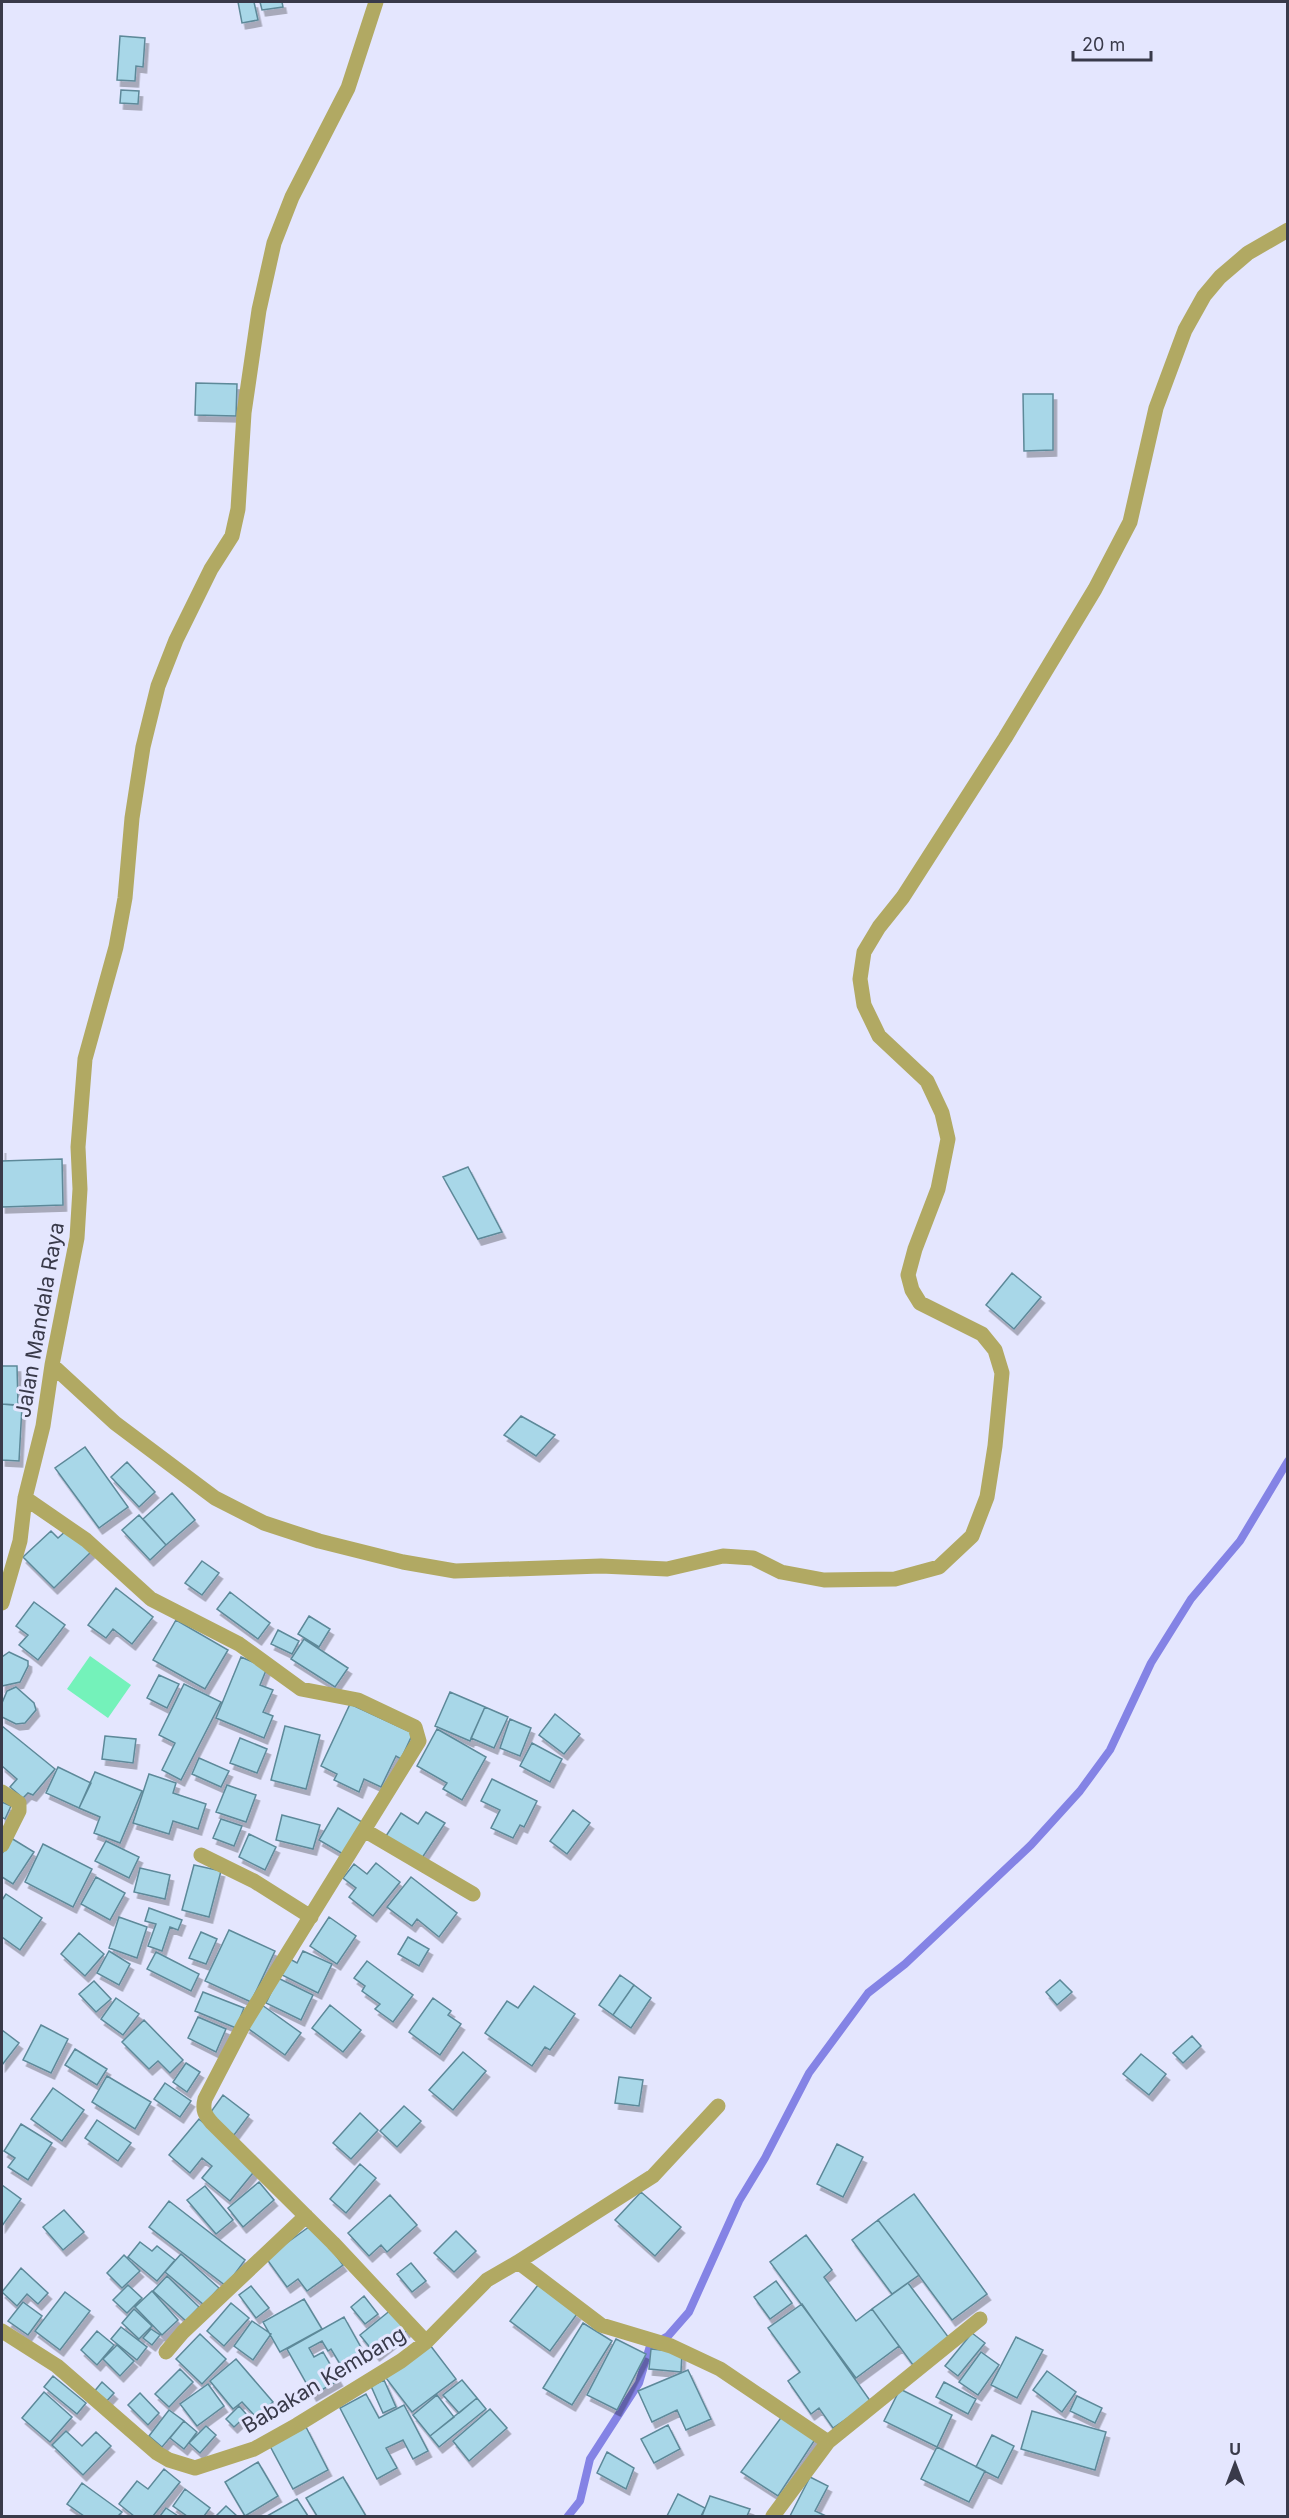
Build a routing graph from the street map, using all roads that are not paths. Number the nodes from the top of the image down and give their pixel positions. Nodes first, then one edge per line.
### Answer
1 (376, 2) edge
2 (1287, 230) edge
3 (51, 1365) junction
4 (25, 1498) junction
5 (2, 1603) edge
6 (2, 1792) edge
7 (364, 1830) junction
8 (2, 1845) edge
9 (201, 1855) dead end
10 (473, 1894) dead end
11 (311, 1917) junction
12 (718, 2106) dead end
13 (306, 2216) junction
14 (518, 2262) junction
15 (980, 2319) dead end
16 (2, 2331) edge
17 (426, 2342) junction
18 (166, 2352) dead end
19 (828, 2442) junction
20 (773, 2517) edge

1 - 3 street, Jalan Mandala Raya
2 - 3 street
3 - 4 street, Jalan Mandala Raya
4 - 5 street, Jalan Mandala Raya
4 - 7 street
6 - 8 street
7 - 10 street
7 - 11 street
9 - 11 street
11 - 13 street
12 - 14 street, Babakan Kembang
13 - 17 street
13 - 18 street
14 - 17 street, Babakan Kembang
14 - 19 street
15 - 19 street
16 - 17 street, Babakan Kembang
19 - 20 street

